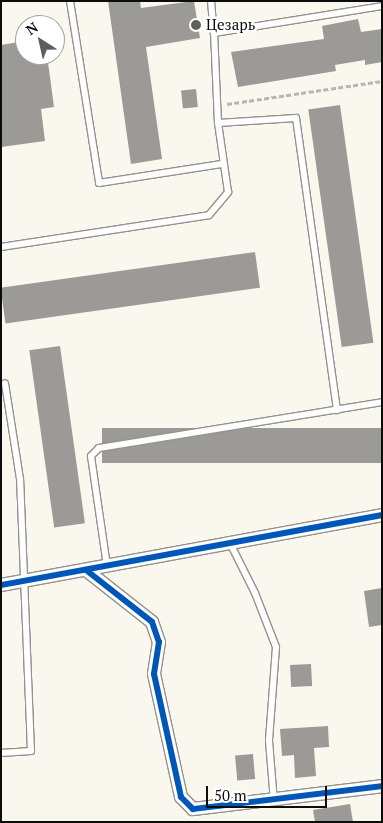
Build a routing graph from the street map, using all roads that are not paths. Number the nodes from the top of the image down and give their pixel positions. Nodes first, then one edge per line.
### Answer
1 (70, 1) edge
2 (211, 1) edge
3 (382, 6) edge
4 (214, 33) junction
5 (218, 123) junction
6 (222, 164) junction
7 (1, 246) edge
8 (5, 383) dead end
9 (382, 402) edge
10 (337, 410) junction
11 (382, 516) edge
12 (230, 543) junction
13 (107, 566) junction
14 (86, 570) junction
15 (24, 581) junction
16 (1, 585) edge
17 (1, 753) edge
18 (382, 786) edge
19 (274, 802) junction

1 - 6 lane
2 - 4 lane
3 - 4 lane
4 - 5 lane
5 - 6 lane
5 - 10 lane
6 - 7 lane
8 - 15 lane
9 - 10 lane
10 - 13 lane
11 - 12 street
12 - 13 street
12 - 19 lane
13 - 14 street
14 - 15 street
14 - 19 street
15 - 16 street
15 - 17 lane
18 - 19 street

